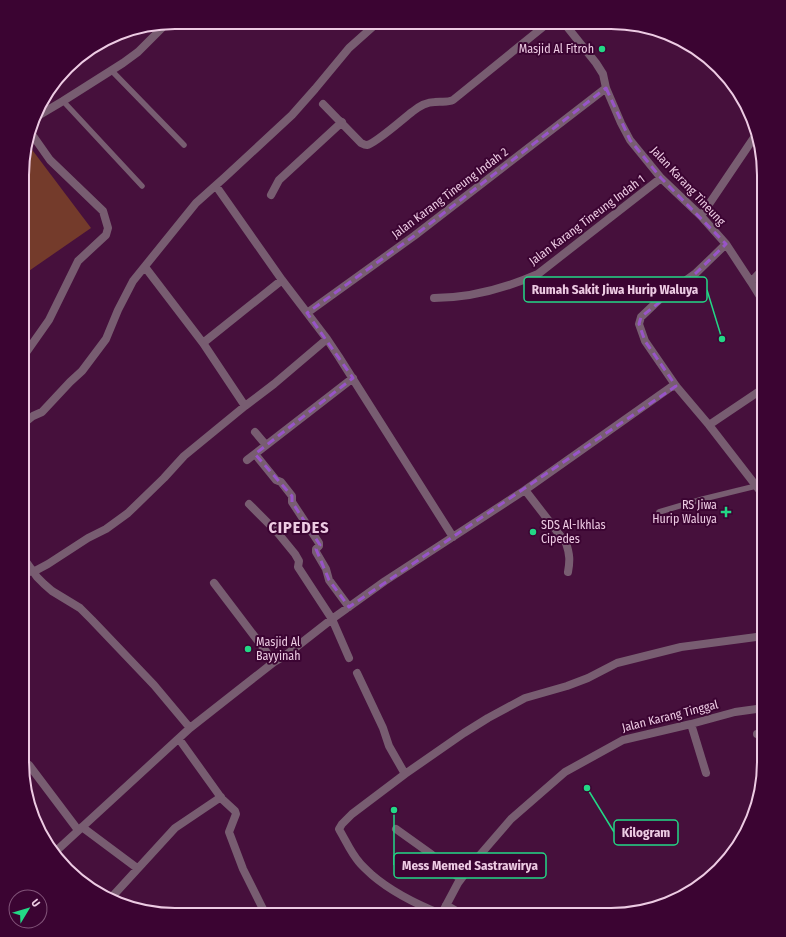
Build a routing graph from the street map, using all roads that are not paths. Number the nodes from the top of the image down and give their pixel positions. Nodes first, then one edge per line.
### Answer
1 (369, 29) edge
2 (541, 29) edge
3 (569, 29) edge
4 (160, 30) edge
5 (111, 70) junction
6 (606, 88) junction
7 (63, 101) junction
8 (323, 104) dead end
9 (43, 113) edge
10 (342, 122) junction
11 (34, 137) edge
12 (753, 139) dead end
13 (184, 145) dead end
14 (661, 178) junction
15 (142, 186) dead end
16 (216, 186) junction
17 (271, 195) dead end
18 (701, 216) junction
19 (726, 244) junction
20 (145, 267) junction
21 (757, 276) edge
22 (282, 280) junction
23 (751, 282) junction
24 (757, 292) edge
25 (434, 298) dead end
26 (307, 313) junction
27 (327, 339) junction
28 (203, 343) junction
29 (29, 348) edge
30 (353, 378) junction
31 (676, 386) junction
32 (757, 393) edge
33 (245, 406) junction
34 (29, 419) edge
35 (709, 425) junction
36 (255, 432) dead end
37 (266, 445) junction
38 (255, 454) junction
39 (247, 460) dead end
40 (756, 486) joint
41 (525, 490) junction
42 (249, 504) dead end
43 (659, 512) dead end
44 (453, 537) junction
45 (29, 566) edge
46 (29, 572) edge
47 (33, 572) junction
48 (568, 572) dead end
49 (214, 583) dead end
50 (349, 607) junction
51 (332, 620) junction
52 (757, 637) edge
53 (349, 658) dead end
54 (274, 662) junction
55 (357, 674) dead end
56 (757, 709) edge
57 (691, 724) junction
58 (190, 728) junction
59 (179, 739) junction
60 (29, 765) dead end
61 (706, 773) dead end
62 (405, 774) junction
63 (221, 797) junction
64 (80, 828) junction
65 (396, 829) dead end
66 (58, 849) edge
67 (137, 868) junction
68 (461, 879) junction
69 (114, 895) edge
70 (446, 905) junction
71 (262, 908) edge
72 (425, 908) edge
73 (444, 908) edge
74 (451, 908) edge

1 - 16 street
2 - 10 street
3 - 6 street, Jalan Karang Tineung
4 - 5 street
5 - 7 street
5 - 13 lane
6 - 14 street, Jalan Karang Tineung
6 - 26 street, Jalan Karang Tineung Indah 2
7 - 9 street
7 - 15 lane
8 - 10 street
10 - 17 street
11 - 29 street
12 - 18 street
14 - 18 street, Jalan Karang Tineung
14 - 25 street, Jalan Karang Tineung Indah 1
16 - 20 street
16 - 22 street
18 - 19 street, Jalan Karang Tineung
19 - 23 street, Jalan Karang Tineung
19 - 31 street
20 - 28 street
20 - 34 street
21 - 23 street
22 - 26 street
22 - 28 street
23 - 24 street, Jalan Karang Tineung
26 - 27 street
27 - 30 street
27 - 33 street
28 - 33 street
30 - 37 street
30 - 44 street
31 - 35 street
31 - 41 street
32 - 35 street
33 - 47 street
35 - 40 street
36 - 37 street
37 - 38 street
38 - 39 street
38 - 50 street
40 - 43 lane
41 - 44 street
41 - 48 street
42 - 51 street
44 - 50 street
45 - 47 street
46 - 47 street
47 - 58 street
49 - 54 street
50 - 51 street
51 - 53 street
51 - 54 street
52 - 62 street
54 - 58 street
55 - 62 street
56 - 57 street, Jalan Karang Tinggal
57 - 61 street
57 - 68 street, Jalan Karang Tinggal
58 - 59 street
59 - 63 street
59 - 64 street
60 - 64 street
62 - 72 street
63 - 67 street
63 - 71 street
64 - 66 street
64 - 67 street
65 - 68 street
67 - 69 street
68 - 70 street, Jalan Karang Tinggal
70 - 73 street, Jalan Karang Tinggal
70 - 74 street

